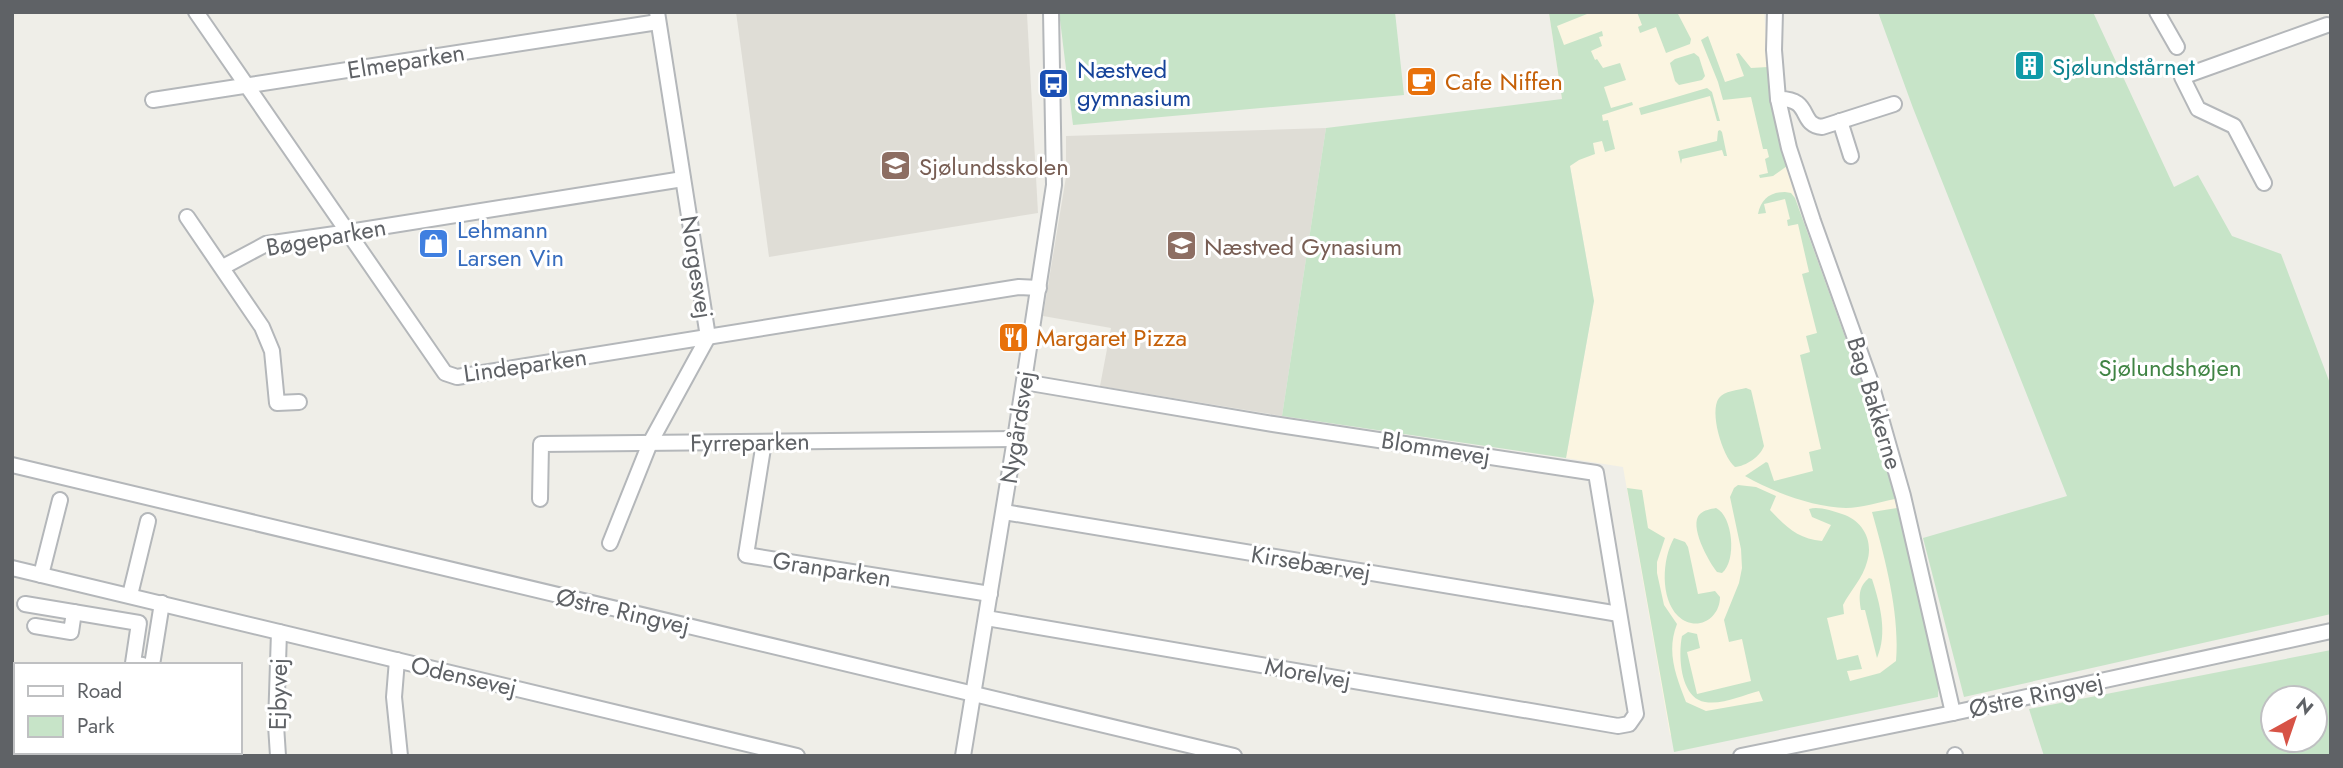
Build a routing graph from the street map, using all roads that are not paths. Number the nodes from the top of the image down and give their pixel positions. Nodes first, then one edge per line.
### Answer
1 (196, 12) edge
2 (1051, 12) edge
3 (1774, 12) edge
4 (2157, 12) edge
5 (2318, 12) edge
6 (657, 17) edge
7 (2329, 29) edge
8 (2177, 47) dead end
9 (248, 86) junction
10 (1778, 99) junction
11 (153, 100) dead end
12 (1894, 104) dead end
13 (1840, 121) junction
14 (1851, 156) dead end
15 (683, 179) junction
16 (2264, 183) dead end
17 (187, 217) dead end
18 (349, 232) junction
19 (223, 267) junction
20 (1039, 288) junction
21 (708, 337) junction
22 (1024, 382) junction
23 (299, 402) dead end
24 (1015, 439) junction
25 (764, 442) junction
26 (650, 443) junction
27 (12, 465) edge
28 (540, 499) dead end
29 (60, 500) dead end
30 (1004, 512) junction
31 (148, 521) dead end
32 (610, 542) dead end
33 (12, 568) edge
34 (41, 575) junction
35 (990, 594) junction
36 (130, 595) junction
37 (162, 603) junction
38 (25, 604) dead end
39 (74, 612) junction
40 (1619, 614) junction
41 (986, 618) junction
42 (35, 626) dead end
43 (2331, 631) edge
44 (279, 632) junction
45 (397, 660) junction
46 (133, 663) edge
47 (152, 663) edge
48 (974, 694) junction
49 (1953, 713) junction
50 (1629, 724) joint
51 (757, 751) edge
52 (278, 756) edge
53 (400, 756) edge
54 (797, 756) edge
55 (963, 756) edge
56 (1234, 756) edge
57 (1743, 756) edge

1 - 9 street, Lindeparken
2 - 20 street, Nygårdsvej
3 - 10 street, Bag Bakkerne
4 - 8 street
5 - 7 street
6 - 9 street, Elmeparken
6 - 15 street, Norgesvej
7 - 16 street
9 - 11 street, Elmeparken
9 - 18 street, Lindeparken
10 - 13 street
10 - 49 street, Bag Bakkerne
12 - 13 street
13 - 14 street
15 - 18 street, Bøgeparken
15 - 21 street, Norgesvej
17 - 19 street
18 - 19 street, Bøgeparken
18 - 21 street, Lindeparken
19 - 23 street
20 - 21 street, Lindeparken
20 - 22 street, Nygårdsvej
21 - 26 street, Norgesvej
22 - 24 street, Nygårdsvej
22 - 40 street, Blommevej
24 - 25 street, Fyrreparken
24 - 30 street, Nygårdsvej
25 - 26 street, Fyrreparken
25 - 35 street, Granparken
26 - 28 street, Fyrreparken
26 - 32 street, Norgesvej
27 - 48 street, Østre Ringvej
29 - 34 street
30 - 35 street, Nygårdsvej
30 - 40 street, Kirsebærvej
31 - 36 street
33 - 34 street, Odensevej
34 - 36 street, Odensevej
35 - 41 street, Nygårdsvej
36 - 37 street, Odensevej
37 - 44 street, Odensevej
37 - 47 street
38 - 39 street
39 - 42 street
39 - 46 street
40 - 50 street, Blommevej
41 - 48 street, Nygårdsvej
41 - 50 street, Morelvej
43 - 49 street, Østre Ringvej
44 - 45 street, Odensevej
44 - 52 street, Ejbyvej
45 - 51 street, Odensevej
45 - 53 street
48 - 55 street, Nygårdsvej
48 - 56 street, Østre Ringvej
49 - 57 street, Østre Ringvej
51 - 54 street, Odensevej

